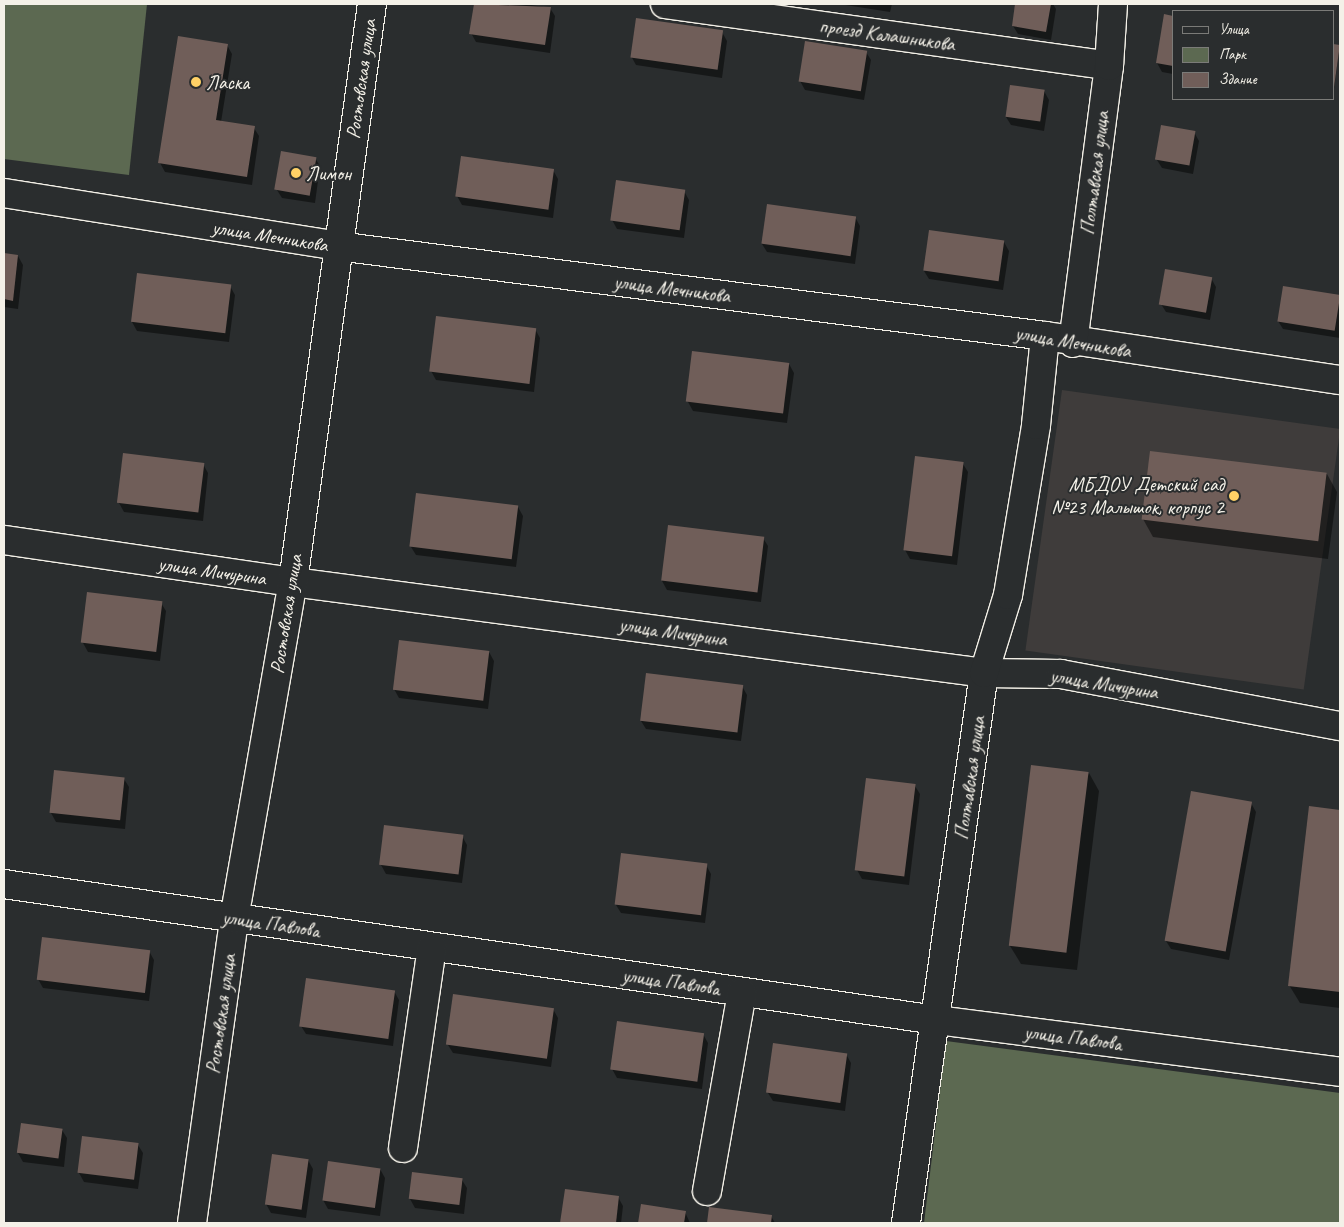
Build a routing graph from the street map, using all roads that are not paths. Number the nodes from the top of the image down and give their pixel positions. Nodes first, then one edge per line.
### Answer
1 (372, 4) edge
2 (665, 4) edge
3 (1113, 4) edge
4 (1109, 66) junction
5 (4, 193) edge
6 (336, 246) junction
7 (1045, 336) junction
8 (1073, 343) junction
9 (1340, 380) edge
10 (4, 540) edge
11 (293, 582) junction
12 (984, 674) junction
13 (1340, 726) edge
14 (4, 884) edge
15 (234, 919) junction
16 (432, 947) junction
17 (742, 992) junction
18 (936, 1020) junction
19 (1340, 1072) edge
20 (404, 1148) dead end
21 (707, 1190) dead end
22 (192, 1223) edge
23 (906, 1223) edge

1 - 6 street, Ростовская улица
2 - 4 street, проезд Калашникова
3 - 4 street, Полтавская улица
4 - 8 street, Полтавская улица
5 - 6 street, улица Мечникова
6 - 7 street, улица Мечникова
6 - 11 street, Ростовская улица
7 - 8 street, улица Мечникова
7 - 12 street, Полтавская улица
8 - 9 street, улица Мечникова
10 - 11 street, улица Мичурина
11 - 12 street, улица Мичурина
11 - 15 street, Ростовская улица
12 - 13 street, улица Мичурина
12 - 18 street, Полтавская улица
14 - 15 street, улица Павлова
15 - 16 street, улица Павлова
15 - 22 street, Ростовская улица
16 - 17 street, улица Павлова
16 - 20 street
17 - 18 street, улица Павлова
17 - 21 street
18 - 19 street, улица Павлова
18 - 23 street, Полтавская улица

